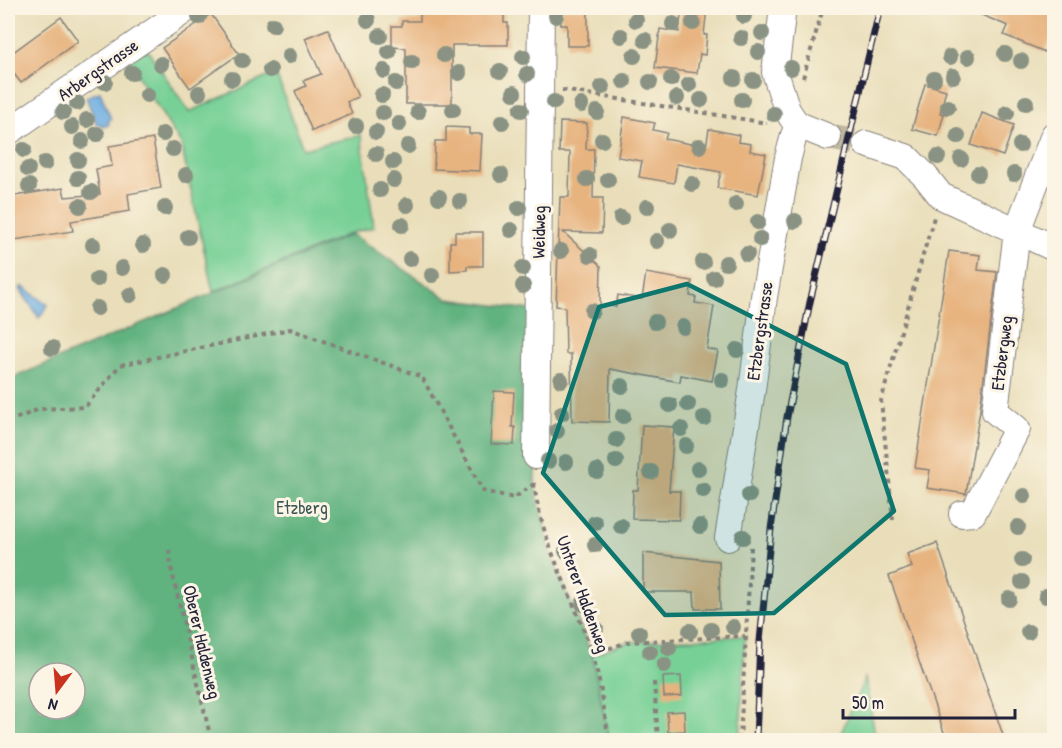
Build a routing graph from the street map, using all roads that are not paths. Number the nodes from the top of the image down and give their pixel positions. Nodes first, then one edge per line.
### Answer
1 (188, 8) edge
2 (541, 8) edge
3 (783, 8) edge
4 (794, 119) junction
5 (8, 132) edge
6 (1054, 135) edge
7 (828, 137) tunnel mouth
8 (866, 144) tunnel mouth
9 (1017, 231) junction
10 (1054, 248) edge
11 (536, 456) road end
12 (962, 514) dead end
13 (728, 538) dead end

1 - 5 street, Arbergstrasse
2 - 11 street, Weidweg
3 - 4 street
4 - 7 street
4 - 13 street, Etzbergstrasse
6 - 9 street, Etzbergweg
8 - 9 street
9 - 10 street
9 - 12 street, Etzbergweg

